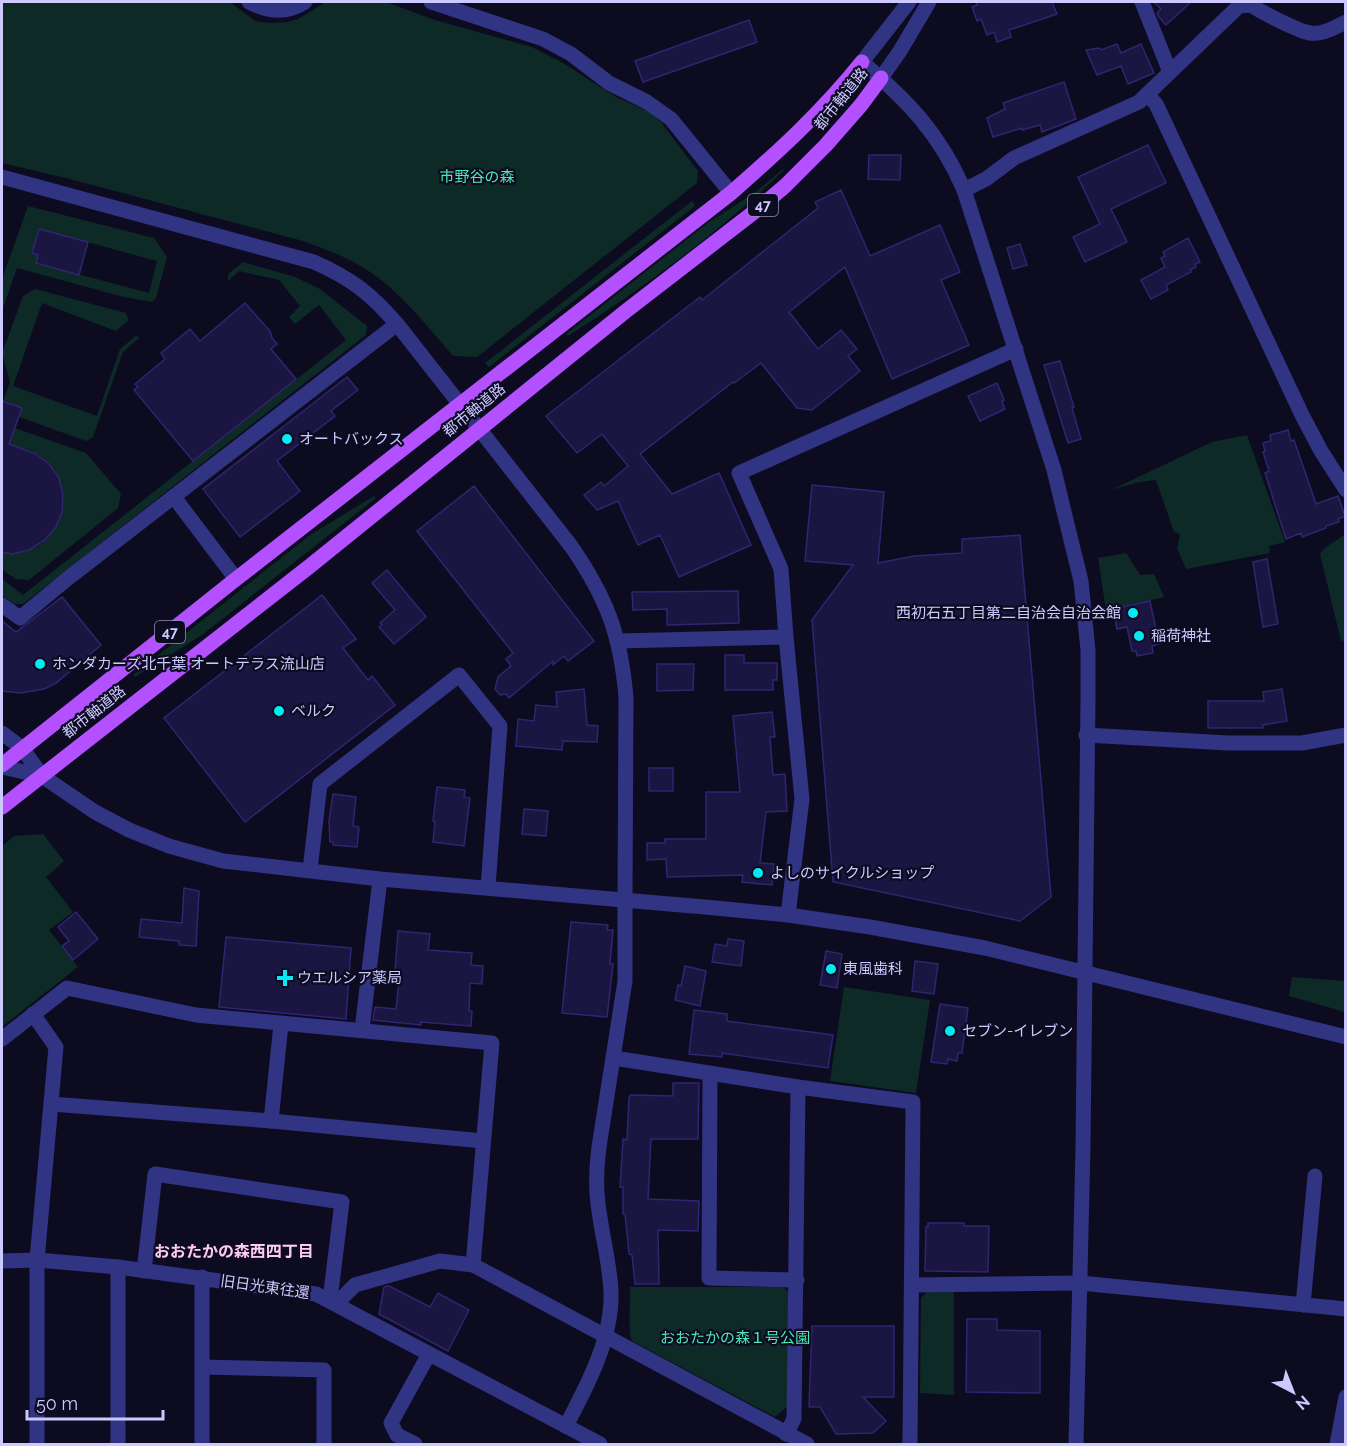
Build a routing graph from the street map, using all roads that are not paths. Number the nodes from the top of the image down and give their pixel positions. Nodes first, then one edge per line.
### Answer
1 (249, 2) edge
2 (305, 2) edge
3 (431, 2) edge
4 (909, 2) edge
5 (929, 2) edge
6 (1142, 2) edge
7 (1249, 3) edge
8 (1346, 22) edge
9 (862, 62) junction
10 (1170, 72) junction
11 (881, 78) junction
12 (1147, 94) junction
13 (2, 177) edge
14 (964, 190) junction
15 (731, 193) junction
16 (397, 324) junction
17 (1016, 349) junction
18 (461, 405) junction
19 (479, 429) junction
20 (1346, 490) edge
21 (174, 497) junction
22 (236, 579) junction
23 (2, 605) edge
24 (786, 637) junction
25 (618, 641) junction
26 (2, 733) edge
27 (1086, 735) junction
28 (1346, 735) edge
29 (22, 748) junction
30 (2, 766) edge
31 (42, 776) junction
32 (2, 807) edge
33 (310, 870) junction
34 (380, 879) junction
35 (488, 887) junction
36 (625, 901) junction
37 (788, 915) junction
38 (1084, 974) junction
39 (33, 1014) junction
40 (281, 1024) junction
41 (362, 1030) junction
42 (1346, 1038) edge
43 (2, 1039) edge
44 (614, 1058) junction
45 (710, 1074) junction
46 (798, 1086) junction
47 (51, 1104) junction
48 (271, 1121) junction
49 (483, 1141) junction
50 (1315, 1176) dead end
51 (37, 1260) junction
52 (2, 1261) edge
53 (474, 1265) junction
54 (118, 1267) junction
55 (144, 1271) junction
56 (202, 1277) junction
57 (797, 1280) junction
58 (1080, 1283) junction
59 (912, 1285) junction
60 (333, 1302) junction
61 (1303, 1305) junction
62 (1346, 1309) edge
63 (605, 1335) junction
64 (429, 1354) junction
65 (202, 1366) junction
66 (1346, 1397) edge
67 (1344, 1416) edge
68 (566, 1426) junction
69 (786, 1434) junction
70 (37, 1444) edge
71 (118, 1444) edge
72 (202, 1444) edge
73 (324, 1444) edge
74 (415, 1444) edge
75 (600, 1444) edge
76 (807, 1444) edge
77 (910, 1444) edge
78 (1076, 1444) edge
79 (1337, 1444) edge

1 - 2 street
3 - 15 street
4 - 9 street
5 - 11 street, 都市軸道路
6 - 10 street
7 - 8 street
7 - 10 street
9 - 11 street
9 - 15 main road, 都市軸道路 / 47
10 - 12 street
11 - 14 street
11 - 19 main road, 都市軸道路 / 47
12 - 14 street
12 - 20 street
13 - 16 street
14 - 17 street
15 - 18 main road, 都市軸道路 / 47
16 - 18 street
16 - 21 street
17 - 24 street
17 - 27 street
18 - 19 street
18 - 22 main road, 都市軸道路 / 47
19 - 25 street
19 - 31 main road, 都市軸道路 / 47
21 - 22 street
21 - 23 street
22 - 29 main road, 都市軸道路 / 47
24 - 25 street
24 - 37 street
25 - 36 street
26 - 29 street
27 - 28 street
27 - 38 street
29 - 30 main road, 都市軸道路 / 47
29 - 31 street
30 - 31 street
31 - 32 main road, 都市軸道路 / 47
31 - 33 street
33 - 34 street
33 - 35 street
34 - 35 street
34 - 41 street
35 - 36 street
36 - 37 street
36 - 44 street
37 - 38 street
38 - 42 street
38 - 58 street
39 - 40 street
39 - 43 street
39 - 47 street
40 - 41 street
40 - 48 street
41 - 49 street
44 - 45 street
44 - 63 street
45 - 46 street
45 - 57 street
46 - 57 street
46 - 59 street
47 - 48 street
47 - 51 street
48 - 49 street
49 - 53 street
50 - 61 street
51 - 52 street, 旧日光東往還
51 - 54 street, 旧日光東往還
51 - 70 street
53 - 60 street
53 - 63 street
54 - 55 street, 旧日光東往還
54 - 71 street
55 - 56 street, 旧日光東往還
55 - 60 street
56 - 60 street, 旧日光東往還
56 - 65 street
57 - 69 street
58 - 59 street
58 - 61 street
58 - 78 street
59 - 77 street
60 - 64 street, 旧日光東往還
61 - 62 street
63 - 68 street
63 - 69 street
64 - 68 street, 旧日光東往還
64 - 74 street
65 - 72 street
65 - 73 street
66 - 67 street
67 - 79 street
68 - 75 street, 旧日光東往還
69 - 76 street

